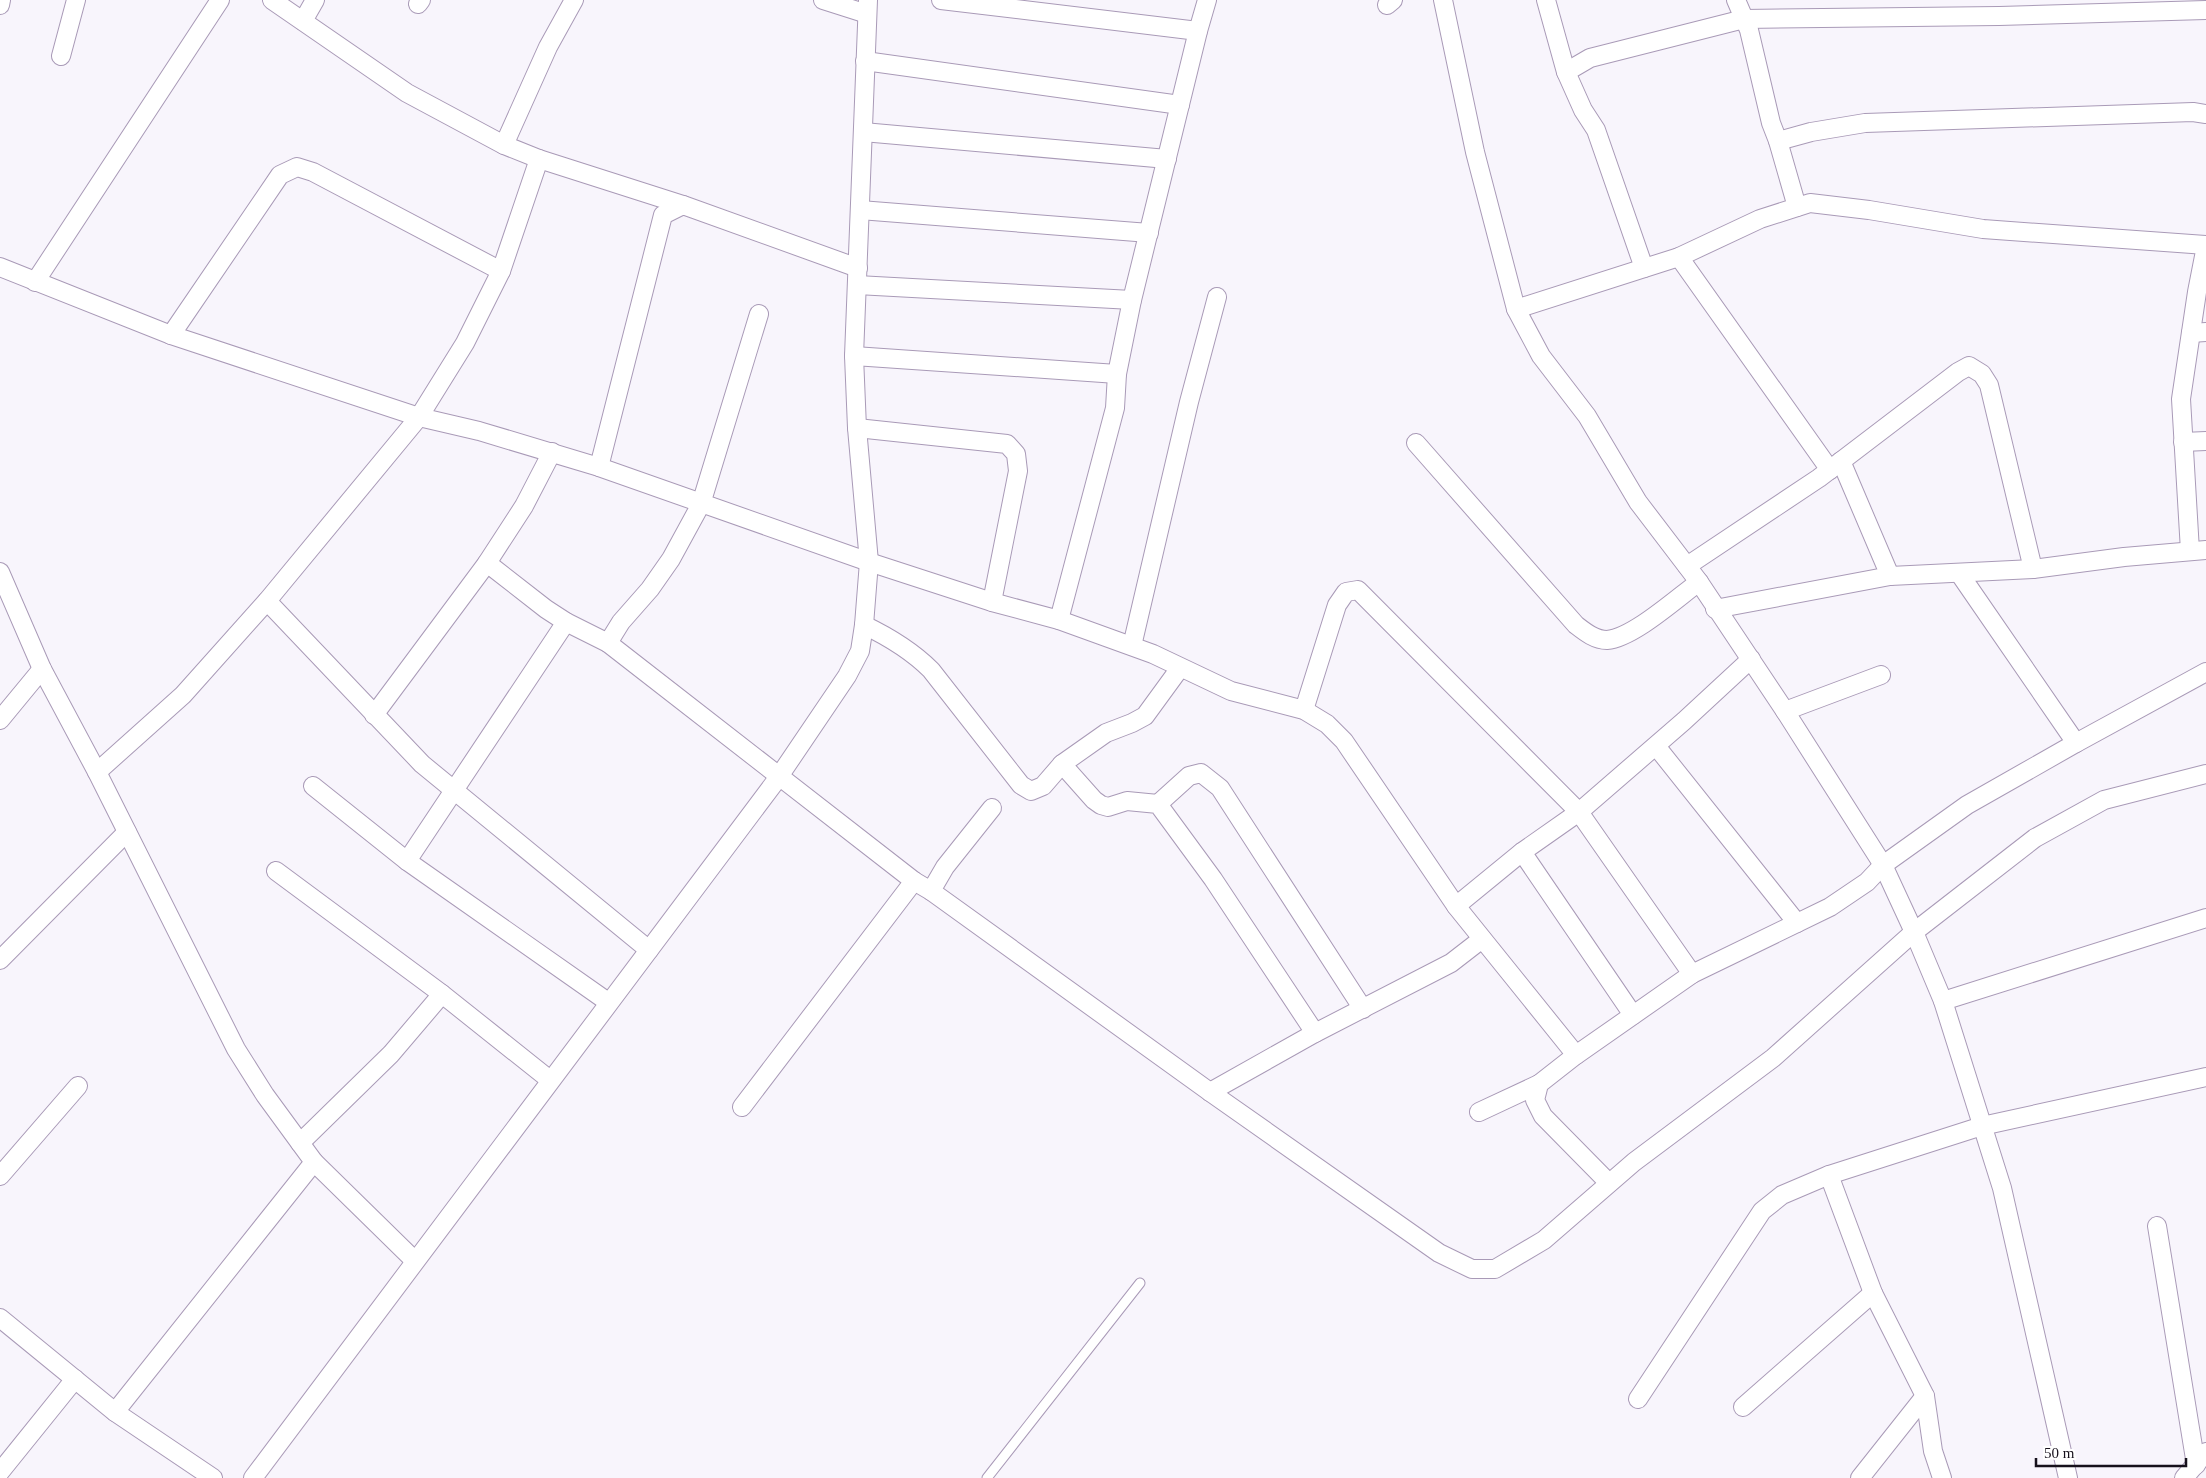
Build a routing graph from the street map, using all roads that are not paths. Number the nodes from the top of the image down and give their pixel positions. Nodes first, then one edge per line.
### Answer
1 (2, 0) edge
2 (76, 0) edge
3 (220, 0) edge
4 (272, 0) edge
5 (315, 0) edge
6 (574, 0) edge
7 (823, 0) edge
8 (941, 0) edge
9 (1207, 0) edge
10 (1443, 0) edge
11 (1546, 0) edge
12 (1736, 0) edge
13 (0, 5) edge
14 (867, 7) edge
15 (2206, 10) edge
16 (1744, 19) junction
17 (303, 21) junction
18 (1198, 31) junction
19 (61, 56) dead end
20 (865, 60) junction
21 (1566, 72) junction
22 (1180, 105) junction
23 (2206, 114) edge
24 (863, 132) junction
25 (1778, 141) junction
26 (504, 145) junction
27 (540, 159) junction
28 (1167, 159) junction
29 (683, 205) junction
30 (1797, 207) junction
31 (860, 210) junction
32 (1149, 233) junction
33 (2206, 245) edge
34 (1679, 257) junction
35 (0, 267) edge
36 (1644, 268) junction
37 (502, 271) junction
38 (857, 276) junction
39 (35, 282) junction
40 (1217, 297) dead end
41 (1132, 300) junction
42 (1516, 310) junction
43 (760, 314) dead end
44 (2198, 332) edge
45 (171, 334) junction
46 (854, 356) junction
47 (1117, 374) junction
48 (419, 417) junction
49 (857, 428) junction
50 (2206, 441) edge
51 (2183, 442) junction
52 (1416, 443) dead end
53 (552, 452) junction
54 (1836, 465) junction
55 (599, 467) junction
56 (701, 504) junction
57 (2198, 550) edge
58 (869, 562) junction
59 (487, 564) junction
60 (1687, 566) junction
61 (2034, 569) junction
62 (0, 572) edge
63 (1959, 573) junction
64 (1890, 576) junction
65 (1699, 582) junction
66 (267, 601) junction
67 (992, 602) junction
68 (1715, 609) junction
69 (1059, 620) junction
70 (566, 622) junction
71 (864, 625) junction
72 (608, 643) junction
73 (1132, 646) junction
74 (1751, 659) junction
75 (1180, 668) junction
76 (42, 669) junction
77 (2206, 672) edge
78 (1881, 675) dead end
79 (1304, 710) junction
80 (1785, 711) junction
81 (374, 715) junction
82 (0, 720) edge
83 (2076, 743) junction
84 (1656, 746) junction
85 (1062, 764) junction
86 (97, 772) junction
87 (2206, 774) edge
88 (778, 778) junction
89 (313, 786) dead end
90 (453, 791) junction
91 (1158, 804) junction
92 (992, 808) dead end
93 (1579, 812) junction
94 (127, 832) junction
95 (1522, 852) junction
96 (407, 861) junction
97 (1883, 865) junction
98 (276, 871) dead end
99 (914, 881) junction
100 (930, 891) junction
101 (1456, 906) junction
102 (2206, 918) edge
103 (1798, 923) junction
104 (1914, 932) junction
105 (1482, 939) junction
106 (649, 950) junction
107 (0, 960) edge
108 (1692, 974) junction
109 (442, 994) junction
110 (1943, 1001) junction
111 (608, 1002) junction
112 (1363, 1009) junction
113 (1633, 1015) junction
114 (1315, 1033) junction
115 (1576, 1055) junction
116 (2206, 1077) edge
117 (550, 1080) junction
118 (1539, 1084) junction
119 (78, 1086) dead end
120 (1210, 1092) junction
121 (742, 1107) dead end
122 (1479, 1112) dead end
123 (1982, 1126) junction
124 (300, 1143) junction
125 (314, 1162) junction
126 (1829, 1175) junction
127 (0, 1176) edge
128 (1609, 1183) junction
129 (2157, 1226) dead end
130 (415, 1261) junction
131 (1140, 1283) dead end
132 (1873, 1293) junction
133 (0, 1318) edge
134 (74, 1379) junction
135 (1925, 1396) junction
136 (1638, 1399) dead end
137 (1743, 1406) dead end
138 (115, 1412) junction
139 (2195, 1465) edge
140 (0, 1472) edge
141 (213, 1478) edge
142 (253, 1478) edge
143 (987, 1478) edge
144 (1860, 1478) edge
145 (1942, 1478) edge
146 (2068, 1478) edge

1 - 13 street
2 - 19 street
3 - 39 street
4 - 17 street
5 - 17 street
6 - 26 street
7 - 14 street
8 - 18 street
9 - 18 street
10 - 42 street
11 - 21 street
12 - 16 street
14 - 20 street
15 - 16 street
16 - 21 street
16 - 25 street
17 - 26 street
18 - 22 street
20 - 22 street
20 - 24 street
21 - 36 street
22 - 28 street
23 - 25 street
24 - 28 street
24 - 31 street
25 - 30 street
26 - 27 street
27 - 29 street
27 - 37 street
28 - 32 street
29 - 38 street
29 - 55 street
30 - 33 street
30 - 34 street
31 - 32 street
31 - 38 street
32 - 41 street
33 - 44 street
34 - 36 street
34 - 54 street
35 - 39 street
36 - 42 street
37 - 45 street
37 - 48 street
38 - 41 street
38 - 46 street
39 - 45 street
40 - 73 street
41 - 47 street
42 - 60 street
43 - 56 street
44 - 51 street
45 - 48 street
46 - 47 street
46 - 49 street
47 - 69 street
48 - 53 street
48 - 66 street
49 - 58 street
49 - 67 street
50 - 51 street
51 - 57 street
52 - 65 street
53 - 55 street
53 - 59 street
54 - 60 street
54 - 61 street
54 - 64 street
55 - 56 street
56 - 58 street
56 - 72 street
57 - 61 street
58 - 67 street
58 - 71 street
59 - 70 street
59 - 81 street
60 - 65 street
61 - 63 street
62 - 76 street
63 - 64 street
63 - 83 street
64 - 68 street
65 - 68 street
66 - 81 street
66 - 86 street
67 - 69 street
68 - 74 street
69 - 73 street
70 - 72 street
70 - 90 street
71 - 85 street
71 - 88 street
72 - 88 street
73 - 75 street
74 - 80 street
74 - 84 street
75 - 79 street
75 - 85 street
76 - 82 street
76 - 86 street
77 - 83 street
78 - 80 street
79 - 93 street
79 - 101 street
80 - 97 street
81 - 90 street
83 - 97 street
84 - 93 street
84 - 103 street
85 - 91 street
86 - 94 street
87 - 104 street
88 - 99 street
88 - 106 street
89 - 96 street
90 - 96 street
90 - 106 street
91 - 112 street
91 - 114 street
92 - 100 street
93 - 95 street
93 - 108 street
94 - 107 street
94 - 124 street
95 - 101 street
95 - 113 street
96 - 111 street
97 - 103 street
97 - 104 street
98 - 109 street
99 - 100 street
99 - 121 street
100 - 120 street
101 - 105 street
102 - 110 street
103 - 108 street
104 - 110 street
104 - 128 street
105 - 112 street
105 - 115 street
106 - 111 street
108 - 113 street
109 - 117 street
109 - 124 street
110 - 123 street
111 - 117 street
112 - 114 street
113 - 115 street
114 - 120 street
115 - 118 street
116 - 123 street
117 - 130 street
118 - 122 street
118 - 128 street
119 - 127 street
120 - 128 street
123 - 126 street
123 - 146 street
124 - 125 street
125 - 130 street
125 - 138 street
126 - 132 street
126 - 136 street
129 - 139 street
130 - 142 street
131 - 143 lane
132 - 135 street
132 - 137 street
133 - 134 street
134 - 138 street
134 - 140 street
135 - 144 street
135 - 145 street
138 - 141 street

